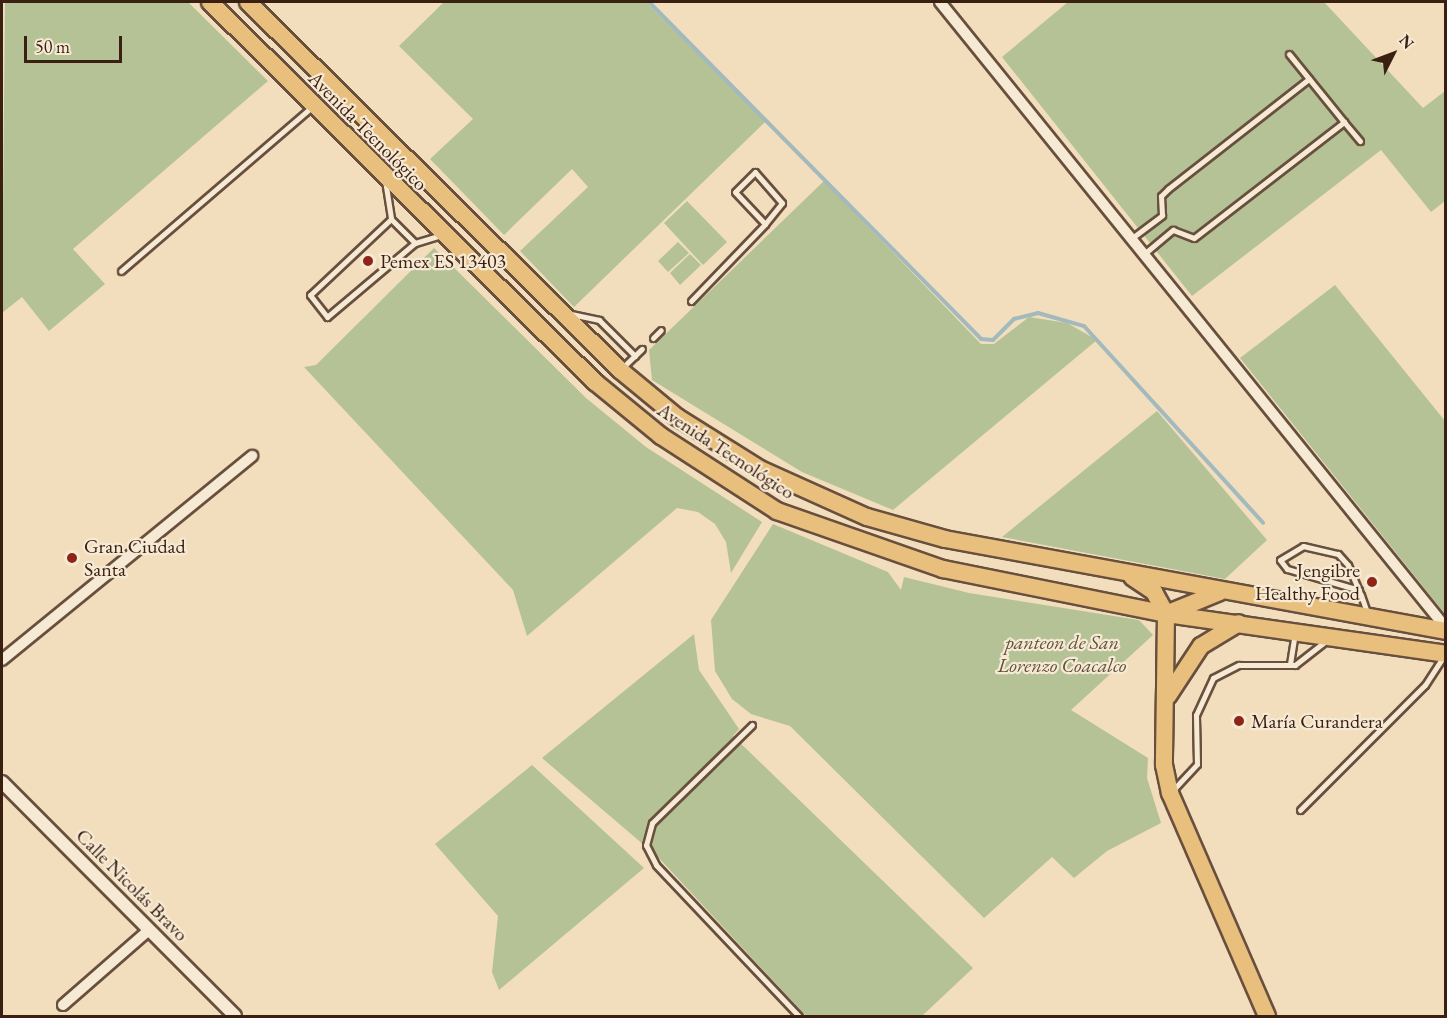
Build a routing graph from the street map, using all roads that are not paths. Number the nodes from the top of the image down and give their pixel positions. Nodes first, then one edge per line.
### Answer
1 (210, 2) edge
2 (248, 2) edge
3 (940, 2) edge
4 (1288, 54) dead end
5 (1309, 79) junction
6 (313, 106) junction
7 (1344, 122) junction
8 (1360, 141) dead end
9 (384, 178) junction
10 (391, 219) junction
11 (765, 224) junction
12 (444, 234) junction
13 (1132, 238) junction
14 (415, 243) junction
15 (1144, 254) junction
16 (122, 271) dead end
17 (691, 300) dead end
18 (561, 313) junction
19 (661, 330) dead end
20 (653, 338) dead end
21 (642, 349) dead end
22 (635, 356) junction
23 (620, 370) junction
24 (252, 456) dead end
25 (1122, 571) junction
26 (1359, 590) junction
27 (1233, 591) junction
28 (1166, 614) junction
29 (1369, 617) junction
30 (1239, 623) junction
31 (1446, 629) edge
32 (1295, 632) junction
33 (1332, 637) junction
34 (1445, 653) edge
35 (2, 660) edge
36 (1290, 664) junction
37 (1166, 699) junction
38 (752, 725) dead end
39 (2, 782) edge
40 (1170, 793) junction
41 (1300, 810) dead end
42 (149, 930) junction
43 (63, 1005) dead end
44 (235, 1017) edge
45 (799, 1017) edge
46 (1267, 1017) edge

1 - 6 main road, Avenida Tecnológico
2 - 18 main road, Avenida Tecnológico
3 - 13 street
4 - 5 lane
5 - 7 lane
5 - 13 lane
6 - 9 main road, Avenida Tecnológico
6 - 16 lane
7 - 8 lane
7 - 15 lane
9 - 10 lane
9 - 12 main road, Avenida Tecnológico
10 - 14 lane
10 - 14 lane
11 - 11 lane
11 - 17 lane
12 - 14 lane
12 - 28 main road, Avenida Tecnológico
13 - 15 street
15 - 31 street
18 - 22 lane
18 - 23 main road, Avenida Tecnológico
19 - 20 lane
21 - 22 lane
22 - 23 lane
23 - 25 main road, Avenida Tecnológico
24 - 35 street
25 - 27 main road, Avenida Tecnológico
25 - 28 main road
26 - 26 lane
26 - 29 lane
27 - 28 main road
27 - 29 main road, Avenida Tecnológico
28 - 30 main road, Avenida Tecnológico
28 - 37 main road
29 - 31 main road, Avenida Tecnológico
30 - 32 main road, Avenida Tecnológico
30 - 37 main road
32 - 33 main road, Avenida Tecnológico
32 - 36 lane
33 - 34 main road, Avenida Tecnológico
33 - 36 lane
34 - 41 lane
36 - 40 lane
37 - 40 main road
38 - 45 lane
39 - 42 street, Calle Nicolás Bravo
40 - 46 main road
42 - 43 street
42 - 44 street, Calle Nicolás Bravo

